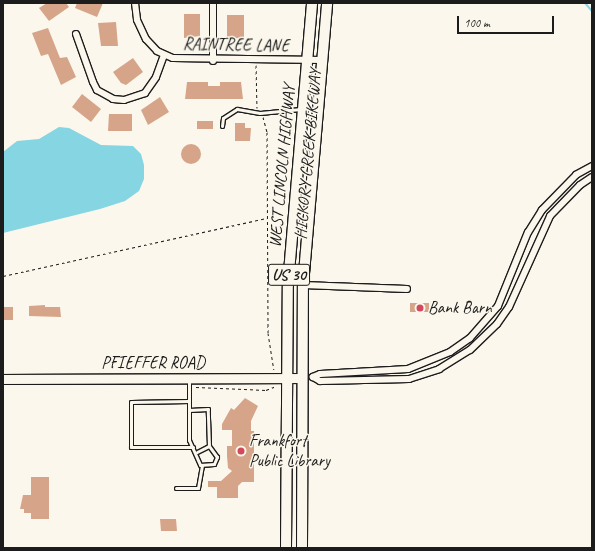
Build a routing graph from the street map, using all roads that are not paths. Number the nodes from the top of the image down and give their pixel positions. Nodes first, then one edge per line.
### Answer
1 (135, 3) edge
2 (213, 3) edge
3 (312, 3) edge
4 (327, 3) edge
5 (76, 34) dead end
6 (164, 55) junction
7 (307, 60) junction
8 (322, 60) junction
9 (213, 61) junction
10 (303, 109) junction
11 (222, 126) dead end
12 (592, 166) edge
13 (592, 177) edge
14 (303, 285) junction
15 (406, 289) dead end
16 (313, 377) junction
17 (302, 378) junction
18 (3, 379) edge
19 (287, 379) junction
20 (189, 382) junction
21 (189, 401) junction
22 (189, 410) junction
23 (209, 446) junction
24 (194, 447) junction
25 (197, 452) junction
26 (202, 465) junction
27 (176, 488) dead end
28 (286, 548) edge
29 (302, 548) edge

1 - 6 street, RAINTREE LANE
2 - 9 street
3 - 7 main road, WEST LINCOLN HIGHWAY / US 30
4 - 8 main road, WEST LINCOLN HIGHWAY / US 30
5 - 6 street
6 - 9 street, RAINTREE LANE
7 - 8 street, RAINTREE LANE
7 - 9 street, RAINTREE LANE
7 - 10 main road, WEST LINCOLN HIGHWAY / US 30
8 - 14 main road, WEST LINCOLN HIGHWAY / US 30
10 - 11 lane
10 - 19 main road, WEST LINCOLN HIGHWAY / US 30
12 - 16 street
13 - 16 street
14 - 15 street
14 - 17 main road, WEST LINCOLN HIGHWAY / US 30
16 - 17 street
17 - 19 street, PFIEFFER ROAD
17 - 29 main road, WEST LINCOLN HIGHWAY / US 30
18 - 20 street, PFIEFFER ROAD
19 - 20 street, PFIEFFER ROAD
19 - 28 main road, WEST LINCOLN HIGHWAY / US 30
20 - 21 lane
21 - 22 lane
21 - 24 lane
22 - 23 lane
22 - 24 lane
23 - 25 lane
23 - 26 lane
24 - 25 lane
25 - 26 lane
26 - 27 lane

